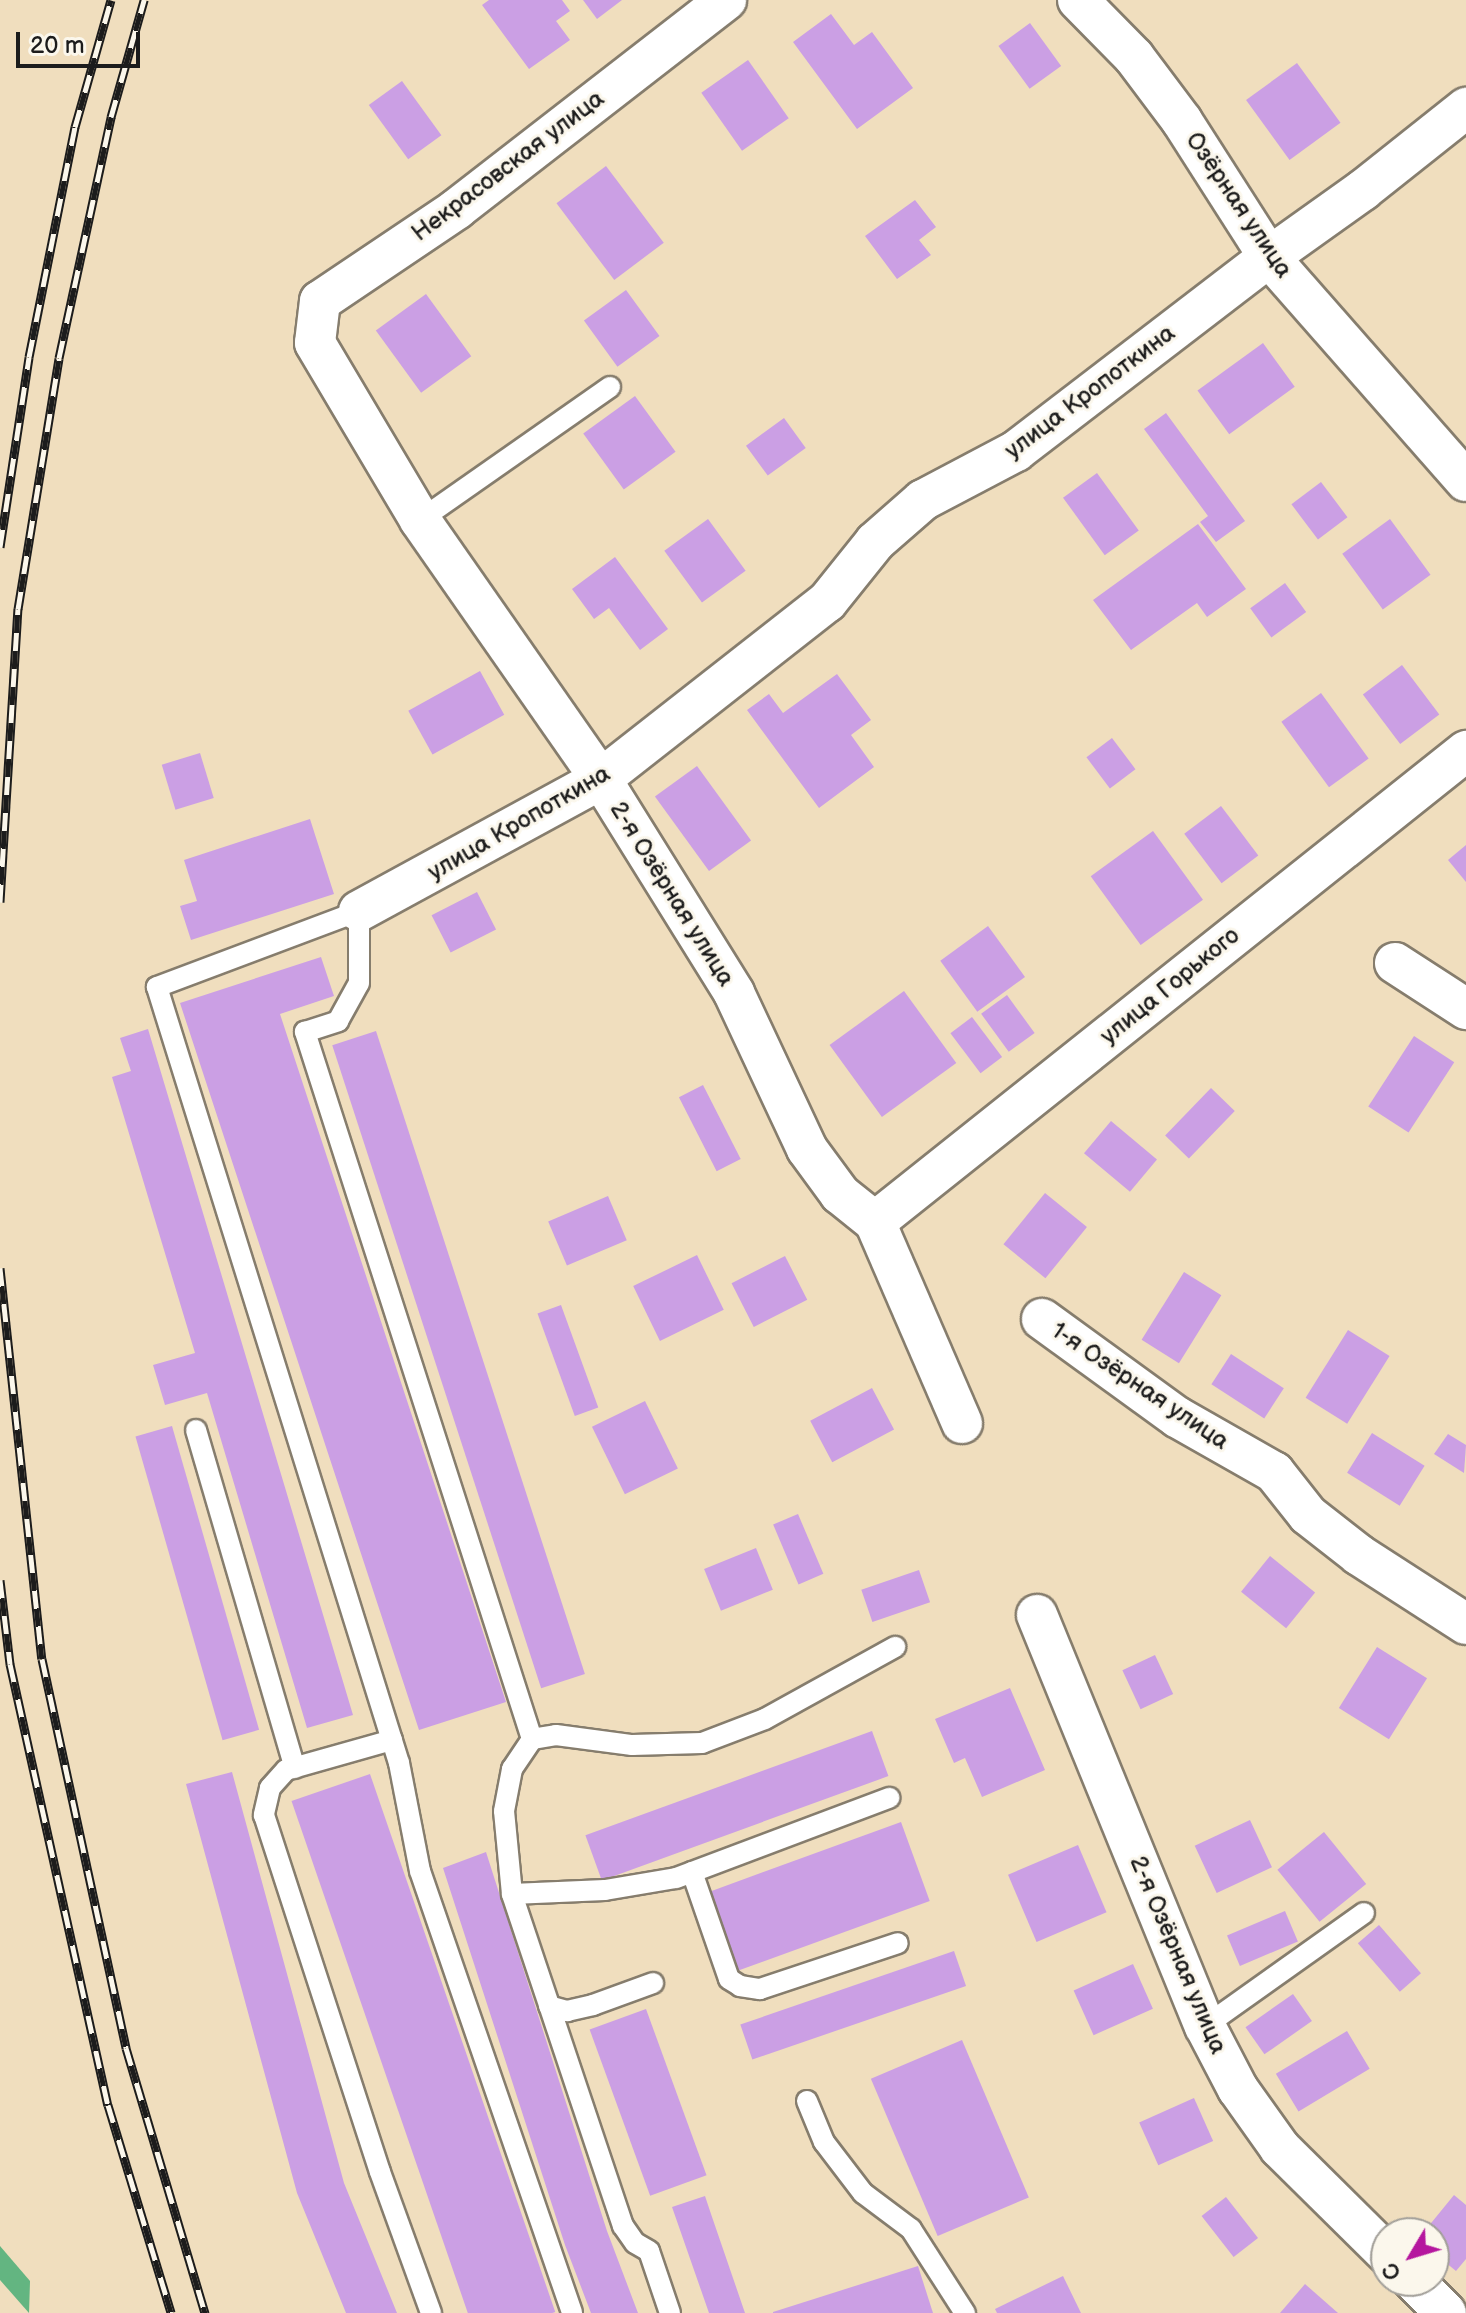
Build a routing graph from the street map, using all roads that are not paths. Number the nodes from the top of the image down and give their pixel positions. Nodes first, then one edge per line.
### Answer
1 (726, 0) edge
2 (1078, 0) edge
3 (1466, 108) edge
4 (1269, 257) junction
5 (315, 343) joint
6 (610, 387) dead end
7 (1466, 481) edge
8 (420, 520) junction
9 (1466, 751) edge
10 (601, 779) junction
11 (359, 911) junction
12 (1395, 963) dead end
13 (1466, 1009) edge
14 (875, 1222) junction
15 (1042, 1319) dead end
16 (962, 1423) dead end
17 (196, 1430) dead end
18 (1037, 1615) dead end
19 (1466, 1624) edge
20 (895, 1647) dead end
21 (532, 1739) junction
22 (392, 1740) junction
23 (295, 1768) junction
24 (889, 1798) dead end
25 (692, 1872) junction
26 (512, 1894) junction
27 (1364, 1913) dead end
28 (898, 1943) dead end
29 (653, 1983) dead end
30 (549, 2006) junction
31 (1205, 2026) junction
32 (807, 2101) dead end
33 (1370, 2237) edge
34 (1430, 2297) edge
35 (431, 2313) edge
36 (572, 2313) edge
37 (670, 2313) edge
38 (965, 2313) edge
39 (1446, 2313) edge

1 - 5 street, Некрасовская улица
2 - 4 street, Озёрная улица
3 - 4 street, улица Кропоткина
4 - 7 street, Озёрная улица
4 - 10 street, улица Кропоткина
5 - 8 street, 2-я Озёрная улица
6 - 8 lane
8 - 10 street, 2-я Озёрная улица
9 - 14 street, улица Горького
10 - 11 street, улица Кропоткина
10 - 14 street, 2-я Озёрная улица
11 - 21 lane
11 - 22 lane
12 - 13 street
14 - 16 street, 2-я Озёрная улица
15 - 19 street, 1-я Озёрная улица
17 - 23 lane
18 - 31 street, 2-я Озёрная улица
20 - 21 lane
21 - 26 lane
22 - 23 lane
22 - 36 lane
23 - 35 lane
24 - 25 lane
25 - 26 lane
25 - 28 lane
26 - 30 lane
27 - 31 lane
29 - 30 lane
30 - 37 lane
31 - 33 street, 2-я Озёрная улица
32 - 38 lane
34 - 39 street

